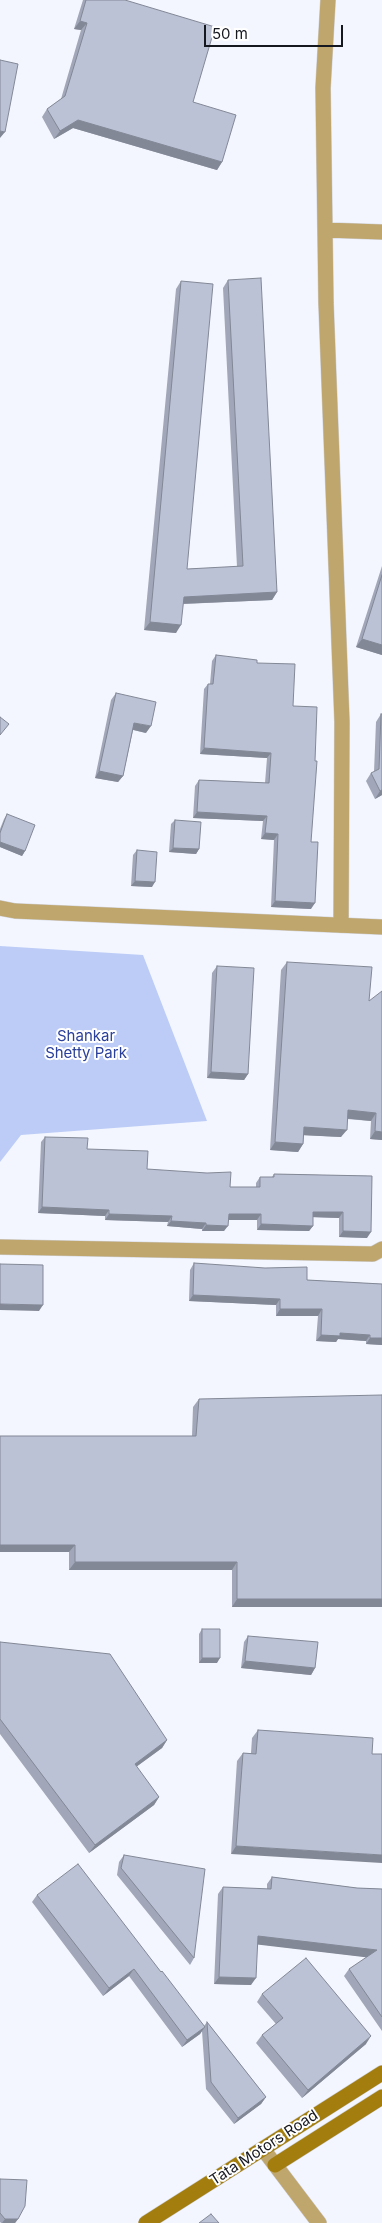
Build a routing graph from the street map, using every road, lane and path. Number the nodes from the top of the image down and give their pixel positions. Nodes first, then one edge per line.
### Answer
1 (328, 0) edge
2 (325, 230) junction
3 (382, 232) edge
4 (0, 908) edge
5 (341, 925) junction
6 (382, 927) edge
7 (0, 1247) edge
8 (382, 1249) edge
9 (382, 2073) edge
10 (382, 2097) edge
11 (263, 2149) junction
12 (275, 2164) junction
13 (146, 2223) edge
14 (319, 2223) edge

1 - 2 street
2 - 3 street
2 - 5 street
4 - 5 street
5 - 6 street
7 - 8 street
9 - 11 main road, Tata Motors Road
10 - 12 main road
11 - 12 street
11 - 13 main road, Tata Motors Road
12 - 14 street

